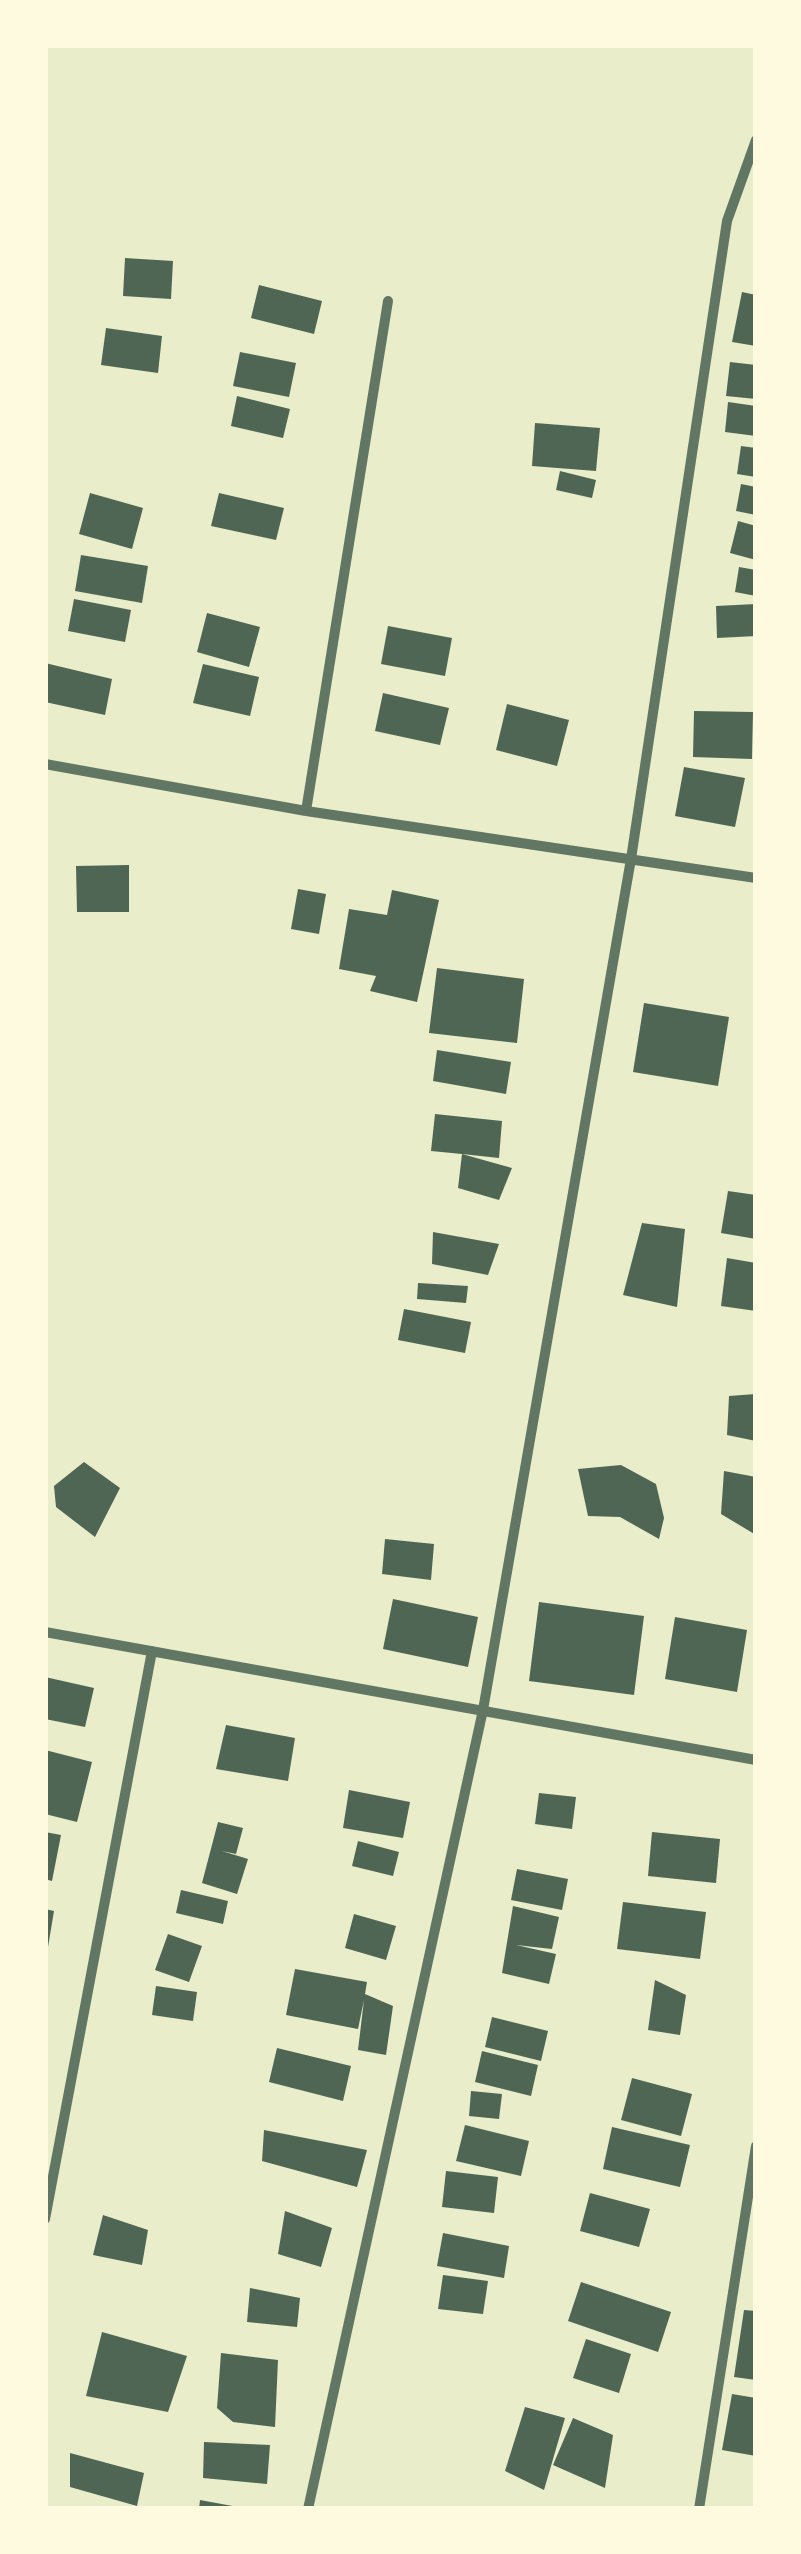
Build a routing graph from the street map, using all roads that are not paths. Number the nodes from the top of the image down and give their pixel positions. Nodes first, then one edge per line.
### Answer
1 (756, 140) edge
2 (388, 301) dead end
3 (45, 764) edge
4 (306, 811) junction
5 (631, 859) junction
6 (756, 878) edge
7 (45, 1632) edge
8 (152, 1651) junction
9 (483, 1710) junction
10 (756, 1760) edge
11 (756, 2146) edge
12 (45, 2219) edge
13 (308, 2509) edge
14 (699, 2509) edge

1 - 5 street
2 - 4 street
3 - 4 street
4 - 5 street
5 - 6 street
5 - 9 street
7 - 8 street
8 - 9 street
8 - 12 street
9 - 10 street
9 - 13 street
11 - 14 street

